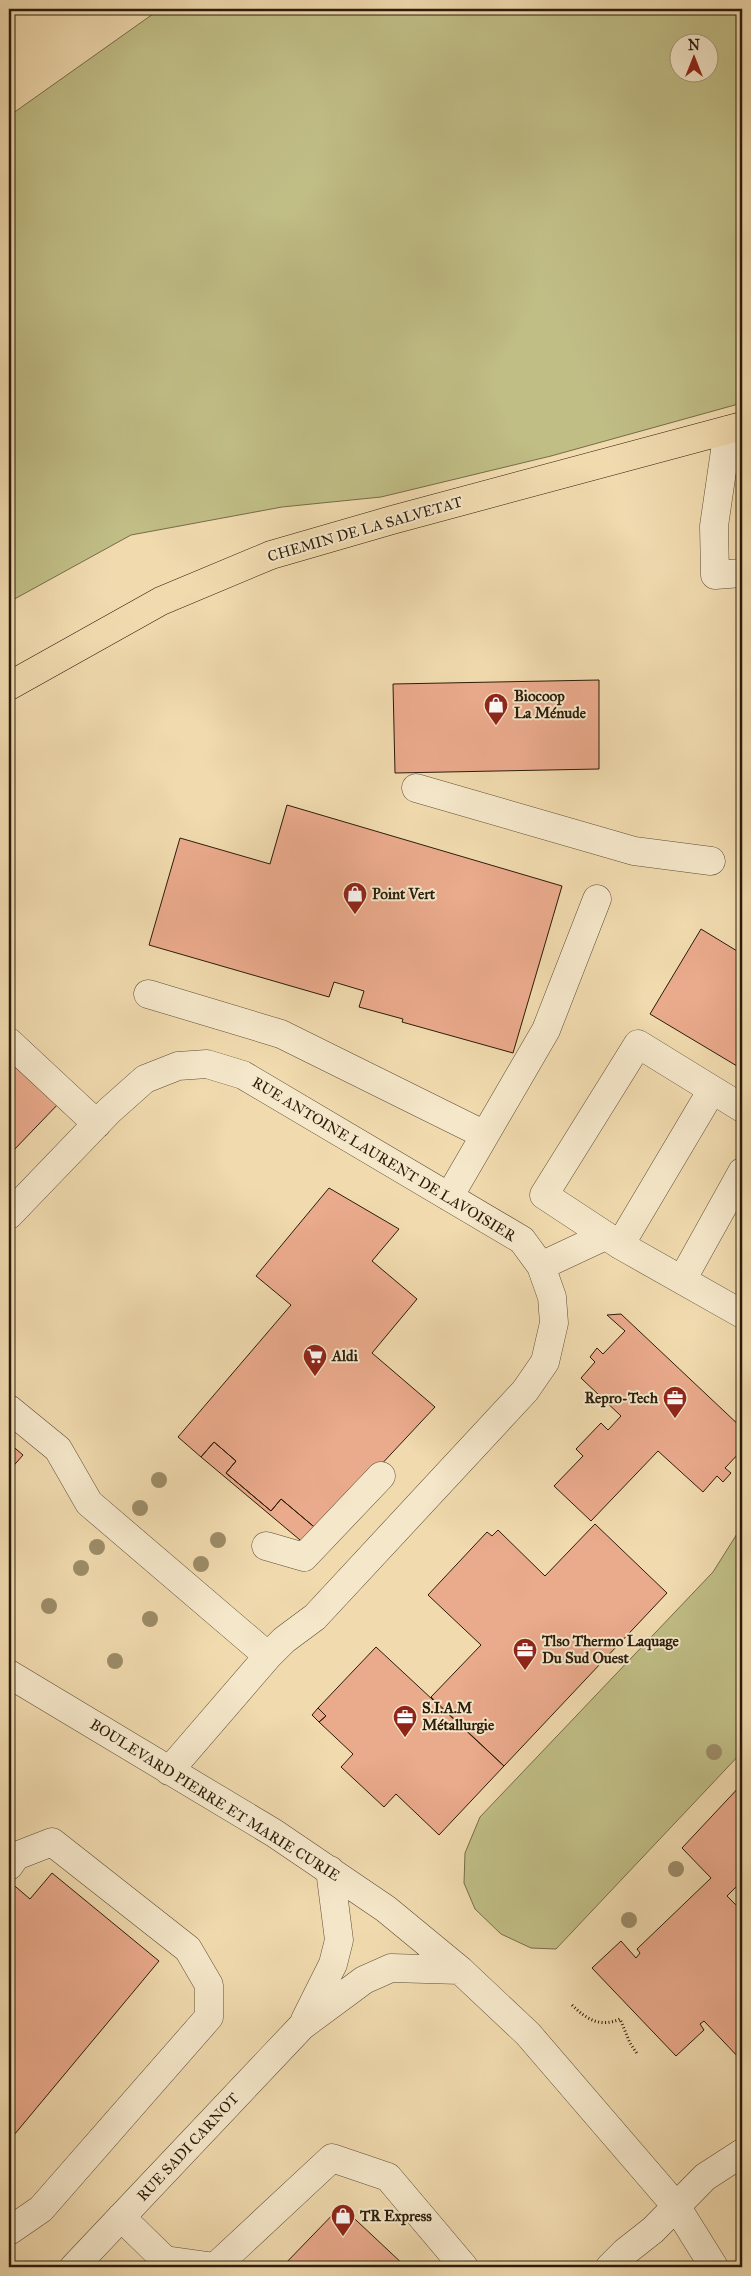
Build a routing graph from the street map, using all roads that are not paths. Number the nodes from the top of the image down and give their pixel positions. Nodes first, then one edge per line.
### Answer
1 (735, 428) edge
2 (742, 573) edge
3 (9, 686) edge
4 (416, 788) dead end
5 (711, 861) dead end
6 (597, 900) dead end
7 (148, 994) dead end
8 (9, 1042) edge
9 (712, 1090) junction
10 (742, 1108) edge
11 (97, 1124) junction
12 (485, 1135) junction
13 (742, 1172) edge
14 (449, 1197) junction
15 (12, 1206) edge
16 (613, 1240) junction
17 (540, 1266) junction
18 (682, 1280) junction
19 (742, 1314) edge
20 (9, 1409) edge
21 (381, 1476) dead end
22 (266, 1546) dead end
23 (268, 1656) junction
24 (9, 1674) edge
25 (169, 1771) junction
26 (9, 1866) edge
27 (330, 1870) junction
28 (460, 1970) junction
29 (302, 2026) junction
30 (742, 2154) edge
31 (676, 2206) junction
32 (121, 2217) junction
33 (9, 2231) edge
34 (161, 2264) edge
35 (74, 2267) edge
36 (464, 2267) edge
37 (610, 2267) edge
38 (714, 2267) edge

1 - 2 street
1 - 3 main road, CHEMIN DE LA SALVETAT
4 - 5 street
6 - 12 street
7 - 12 street
8 - 11 street
9 - 10 street
9 - 16 street
9 - 16 street
11 - 14 street, RUE ANTOINE LAURENT DE LAVOISIER
11 - 15 street, RUE ANTOINE LAURENT DE LAVOISIER
12 - 14 street
13 - 18 street
14 - 17 street, RUE ANTOINE LAURENT DE LAVOISIER
16 - 17 street
16 - 18 street
17 - 23 street, RUE ANTOINE LAURENT DE LAVOISIER
18 - 19 street
20 - 23 street
21 - 22 street
23 - 25 street, RUE ANTOINE LAURENT DE LAVOISIER
24 - 25 street, BOULEVARD PIERRE ET MARIE CURIE
25 - 27 street, BOULEVARD PIERRE ET MARIE CURIE
26 - 33 street
27 - 28 street, BOULEVARD PIERRE ET MARIE CURIE
27 - 29 street, RUE SADI CARNOT
28 - 29 street, RUE SADI CARNOT
28 - 31 street, BOULEVARD PIERRE ET MARIE CURIE
29 - 32 street, RUE SADI CARNOT
30 - 31 street
31 - 37 street
31 - 38 street, BOULEVARD PIERRE ET MARIE CURIE
32 - 34 street
32 - 35 street, RUE SADI CARNOT
34 - 36 street

